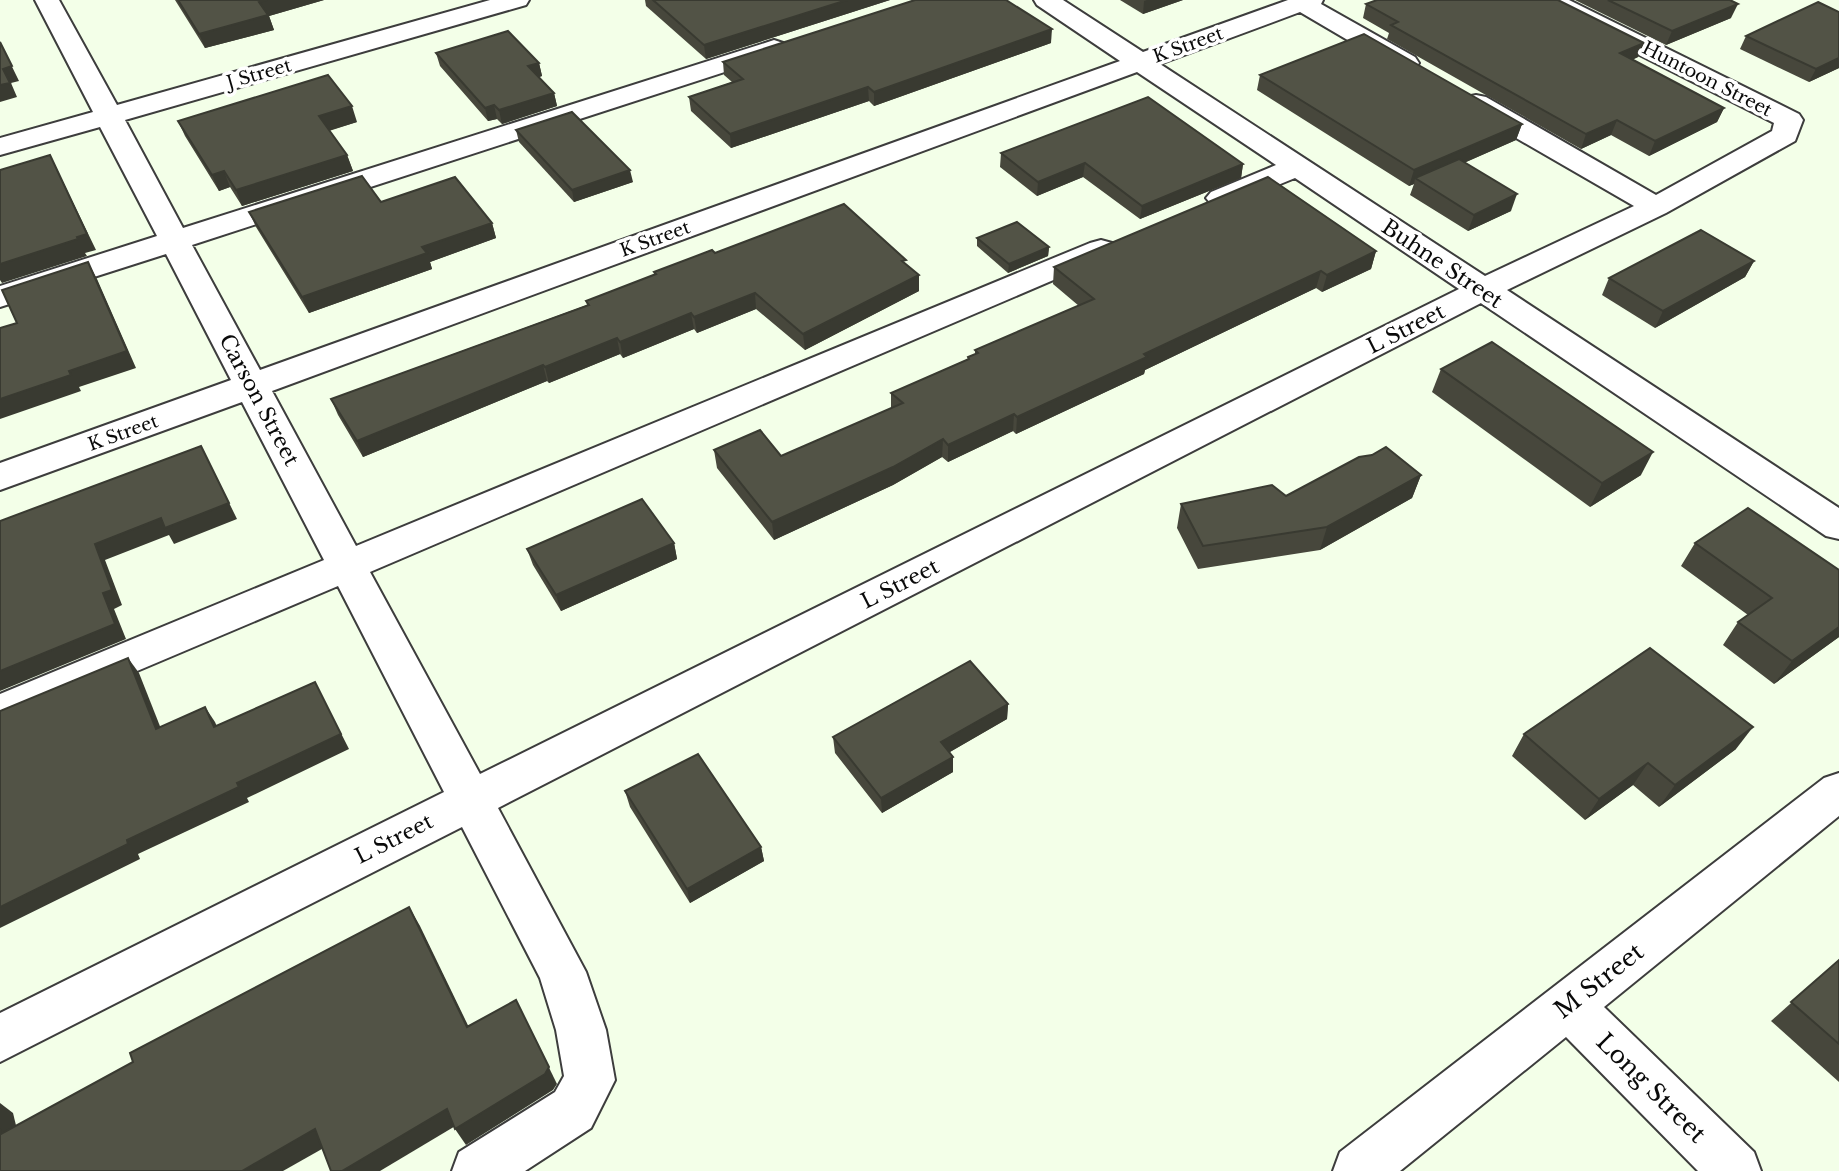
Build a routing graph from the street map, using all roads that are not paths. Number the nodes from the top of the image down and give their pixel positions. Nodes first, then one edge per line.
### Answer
1 (47, 0) edge
2 (517, 0) edge
3 (1046, 0) edge
4 (1550, 0) edge
5 (1306, 1) edge
6 (793, 42) edge
7 (1141, 62) junction
8 (1432, 78) edge
9 (1456, 91) edge
10 (108, 117) junction
11 (1789, 120) joint
12 (0, 148) edge
13 (1297, 167) junction
14 (1656, 207) junction
15 (1194, 210) edge
16 (1130, 237) edge
17 (174, 241) junction
18 (1482, 290) junction
19 (0, 297) edge
20 (251, 387) junction
21 (0, 477) edge
22 (1839, 526) edge
23 (347, 567) junction
24 (0, 712) edge
25 (1839, 791) edge
26 (470, 801) junction
27 (1568, 1005) junction
28 (0, 1038) edge
29 (478, 1171) edge
30 (1359, 1171) edge
31 (1735, 1171) edge

1 - 10 street, Carson Street
2 - 10 street, J Street
3 - 7 street, Buhne Street
4 - 11 street, Huntoon Street
5 - 7 street, K Street
5 - 8 street
6 - 17 street
7 - 13 street, Buhne Street
7 - 20 street, K Street
9 - 14 street
10 - 12 street, J Street
10 - 17 street, Carson Street
11 - 14 street, L Street
13 - 15 street
13 - 18 street, Buhne Street
14 - 18 street, L Street
16 - 23 street
17 - 19 street
17 - 20 street, Carson Street
18 - 22 street, Buhne Street
18 - 26 street, L Street
20 - 21 street, K Street
20 - 23 street, Carson Street
23 - 24 street
23 - 26 street, Carson Street
25 - 27 street, M Street
26 - 28 street, L Street
26 - 29 street, Carson Street
27 - 30 street, M Street
27 - 31 street, Long Street

